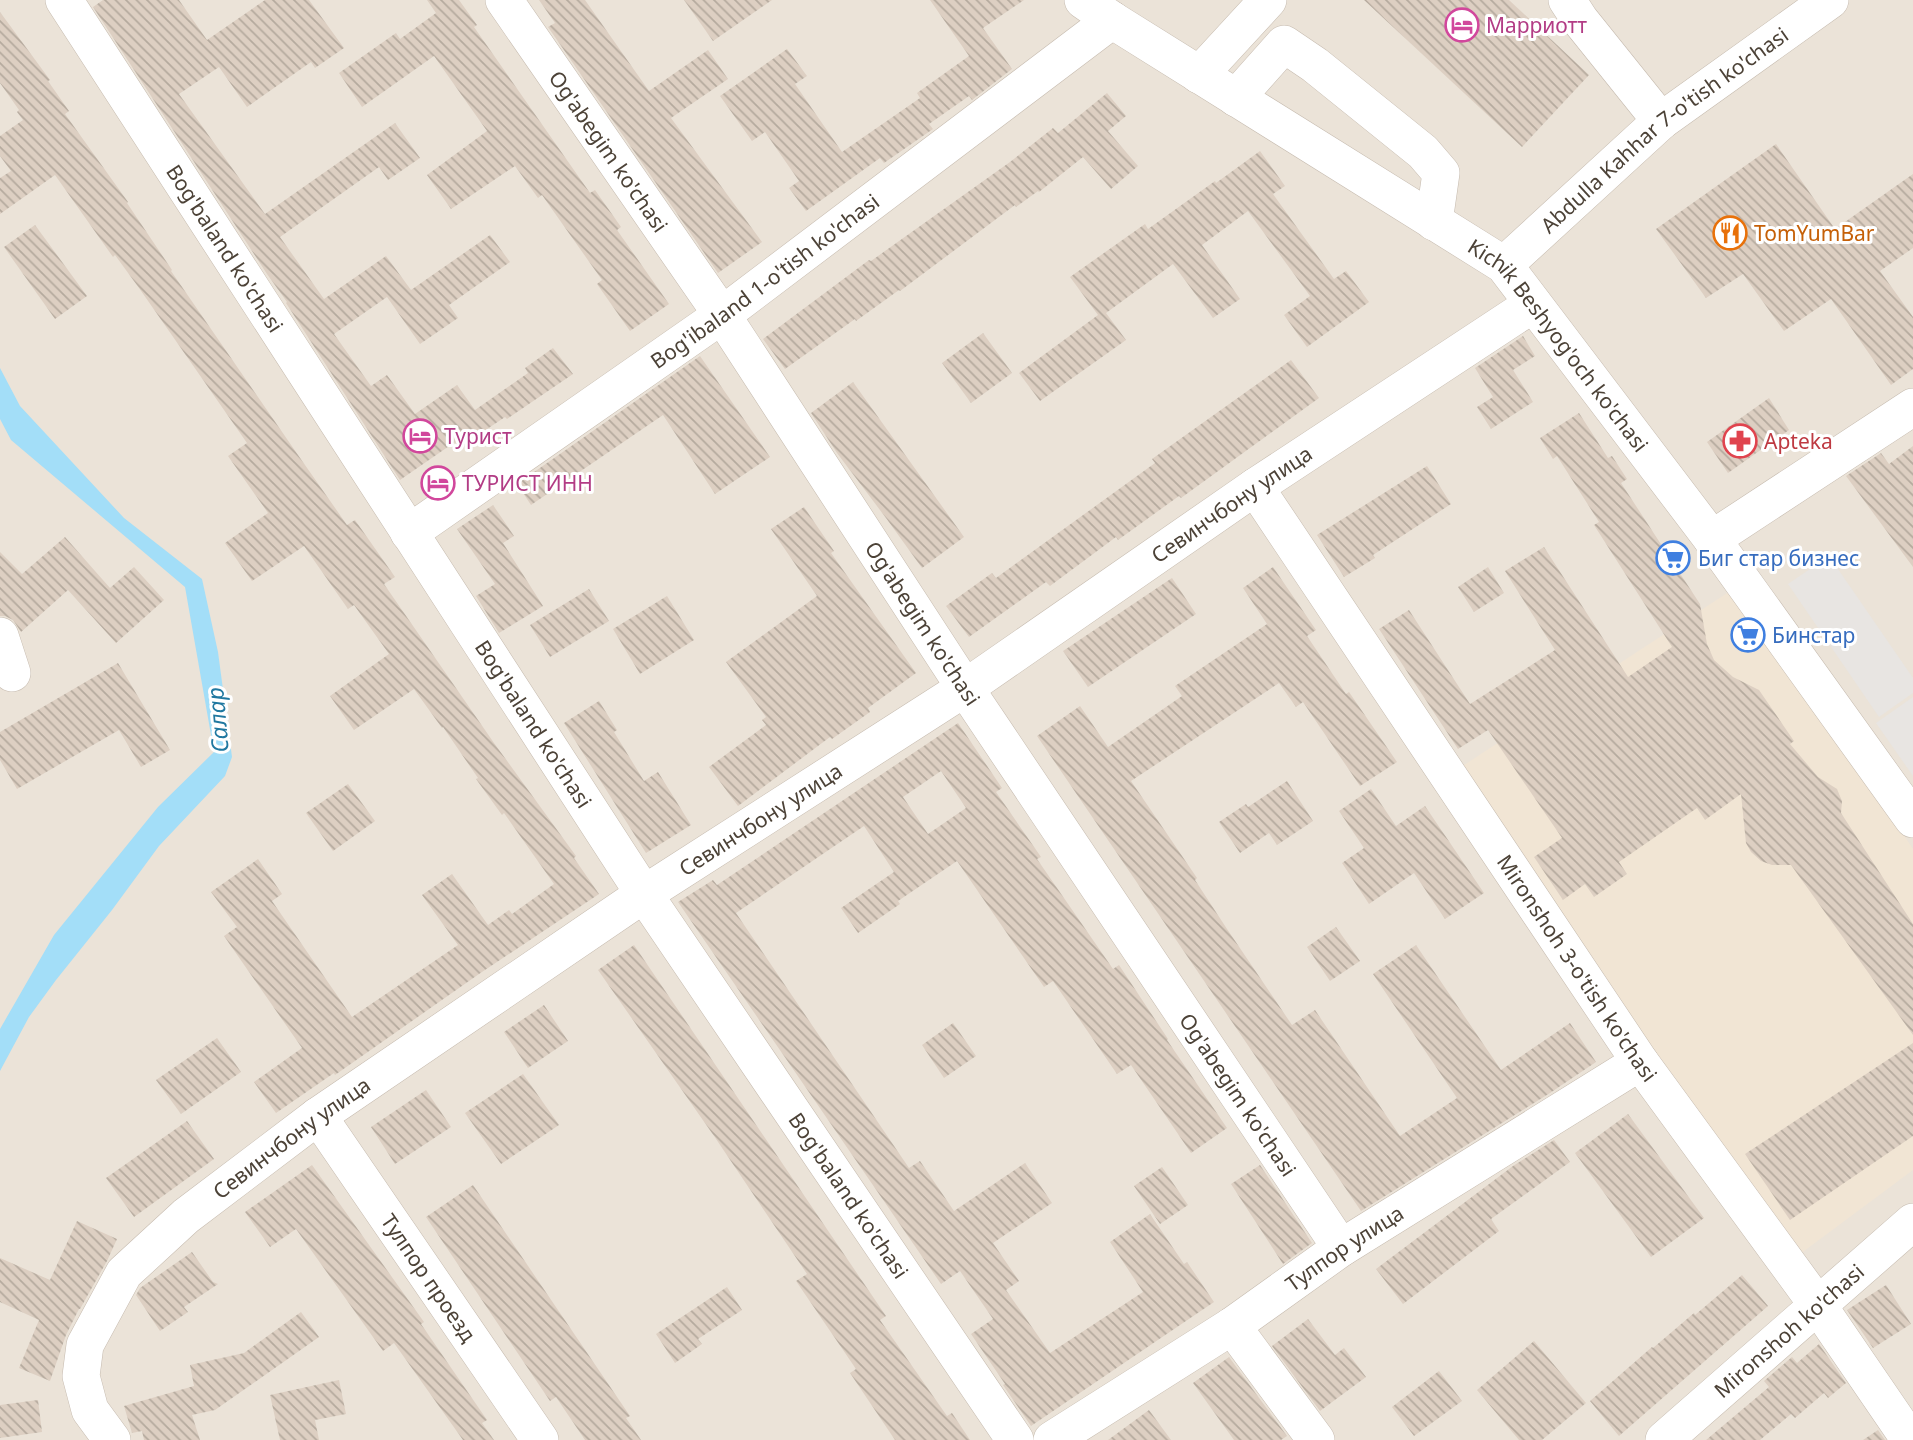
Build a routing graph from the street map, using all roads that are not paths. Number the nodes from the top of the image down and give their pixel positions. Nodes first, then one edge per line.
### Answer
1 (64, 0) edge
2 (503, 0) edge
3 (1268, 0) edge
4 (1567, 0) edge
5 (1830, 0) edge
6 (1097, 10) edge
7 (1199, 75) junction
8 (1236, 98) junction
9 (1661, 121) junction
10 (1434, 222) junction
11 (1503, 265) junction
12 (1534, 304) junction
13 (722, 315) junction
14 (1909, 418) edge
15 (1255, 487) junction
16 (410, 533) junction
17 (1712, 539) junction
18 (0, 636) edge
19 (12, 673) dead end
20 (965, 688) junction
21 (1913, 819) edge
22 (644, 894) junction
23 (1640, 1062) junction
24 (318, 1116) junction
25 (1913, 1222) edge
26 (1341, 1248) junction
27 (1817, 1304) junction
28 (1232, 1326) junction
29 (112, 1440) edge
30 (540, 1440) edge
31 (1015, 1440) edge
32 (1052, 1440) edge
33 (1316, 1440) edge
34 (1664, 1440) edge
35 (1910, 1440) edge

1 - 16 street, Bog'baland ko'chasi
2 - 13 street, Og'abegim ko'chasi
3 - 7 street
4 - 9 street
5 - 9 street, Abdulla Kahhar 7-o'tish ko'chasi
6 - 7 street, Kichik Beshyog'och ko'chasi
6 - 13 street, Bog'ibaland 1-o'tish ko'chasi
7 - 8 street, Kichik Beshyog'och ko'chasi
8 - 10 street, Kichik Beshyog'och ko'chasi
8 - 10 street
9 - 11 street, Abdulla Kahhar 7-o'tish ko'chasi
10 - 11 street, Kichik Beshyog'och ko'chasi
11 - 12 street, Kichik Beshyog'och ko'chasi
12 - 15 street, Севинчбону улица
12 - 17 street, Kichik Beshyog'och ko'chasi
13 - 16 street, Bog'ibaland 1-o'tish ko'chasi
13 - 20 street, Og'abegim ko'chasi
14 - 17 street
15 - 20 street, Севинчбону улица
15 - 23 street, Mironshoh 3-o'tish ko'chasi
16 - 22 street, Bog'baland ko'chasi
17 - 21 street, Kichik Beshyog'och ko'chasi
18 - 19 street
20 - 22 street, Севинчбону улица
20 - 26 street, Og'abegim ko'chasi
22 - 24 street, Севинчбону улица
22 - 31 street, Bog'baland ko'chasi
23 - 26 street, Тулпор улица
23 - 27 street, Mironshoh 3-o'tish ko'chasi
24 - 29 street, Севинчбону улица
24 - 30 street, Тулпор проезд
25 - 27 street, Mironshoh ko'chasi
26 - 28 street, Тулпор улица
27 - 34 street, Mironshoh ko'chasi
27 - 35 street, Mironshoh 3-o'tish ko'chasi
28 - 32 street, Тулпор улица
28 - 33 street

